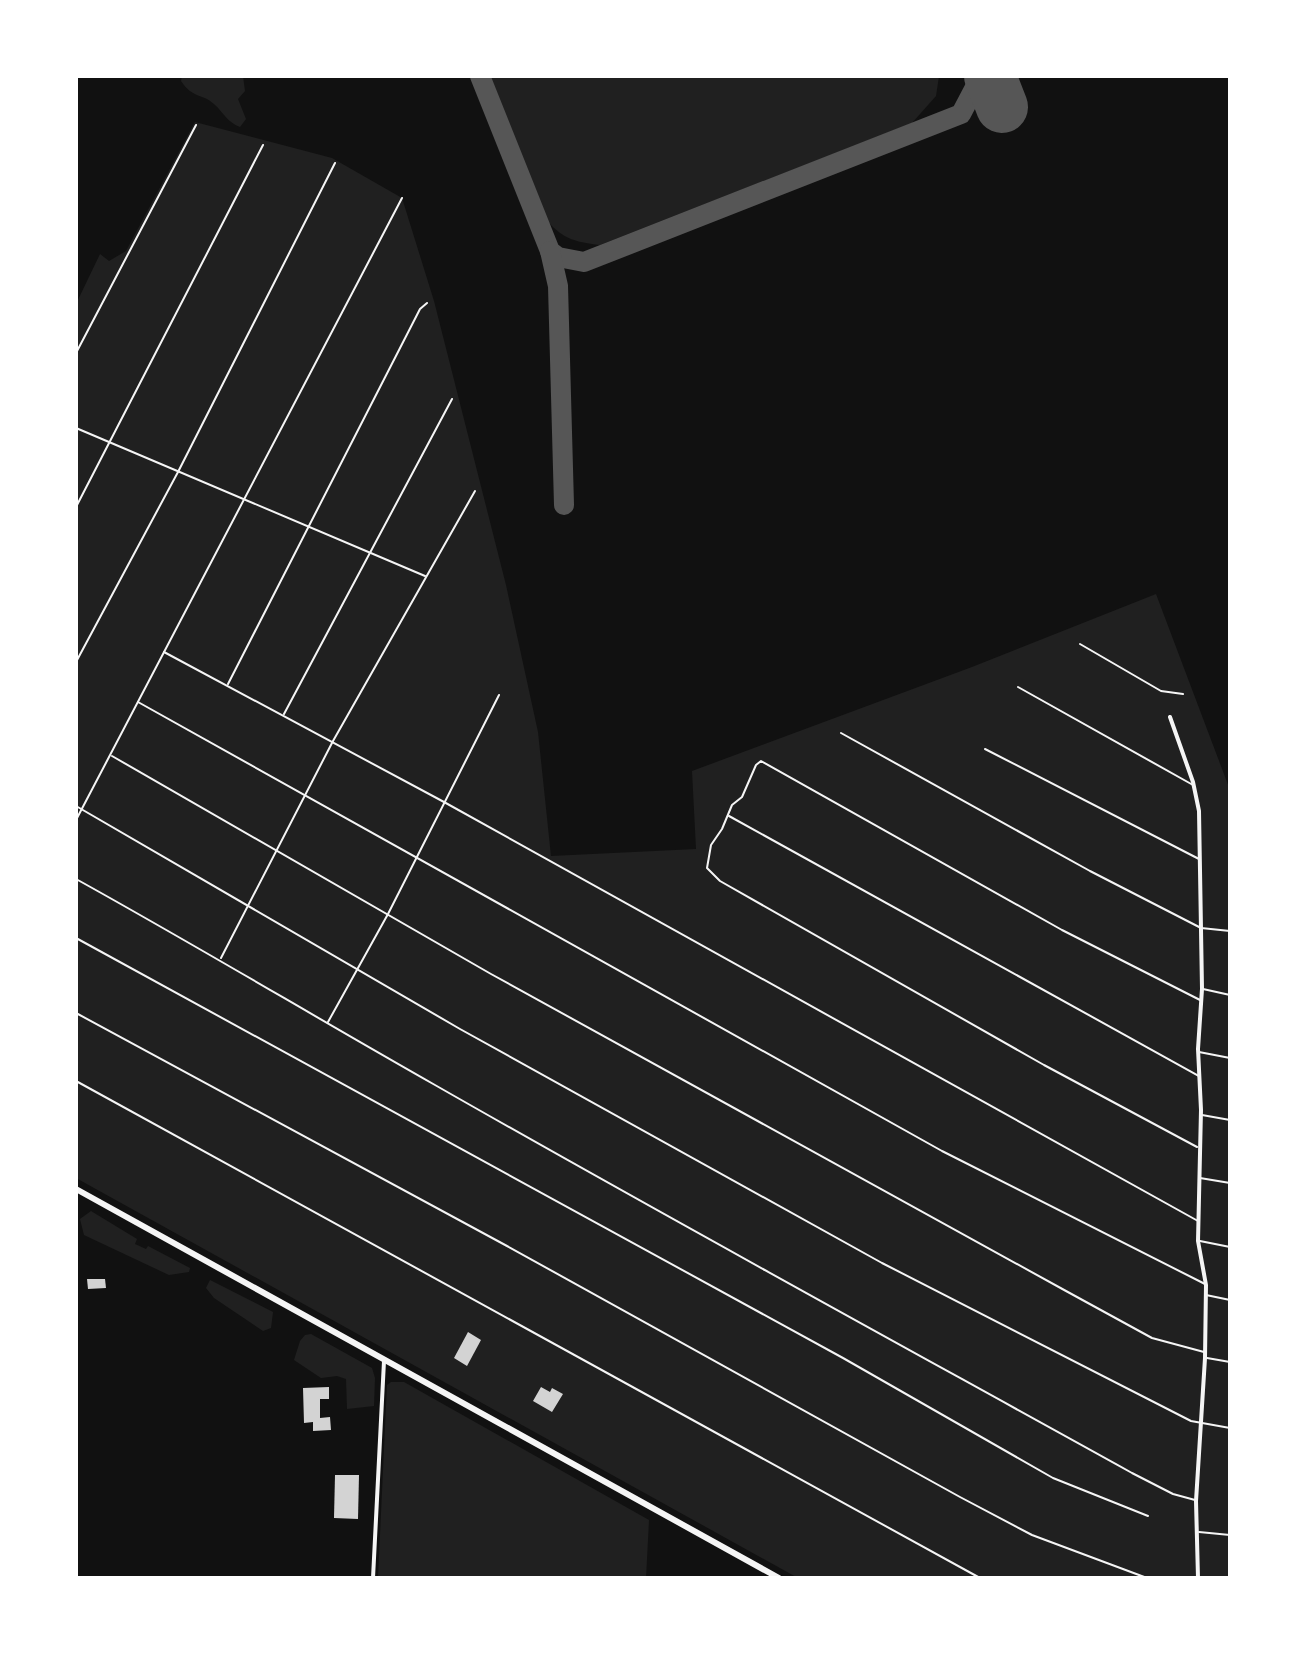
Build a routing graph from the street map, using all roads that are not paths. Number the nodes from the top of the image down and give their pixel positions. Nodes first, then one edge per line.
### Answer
1 (196, 125) dead end
2 (263, 145) dead end
3 (335, 163) dead end
4 (402, 198) dead end
5 (427, 303) dead end
6 (76, 353) edge
7 (452, 399) dead end
8 (76, 428) edge
9 (110, 443) junction
10 (178, 472) junction
11 (475, 491) dead end
12 (244, 500) junction
13 (76, 507) edge
14 (310, 528) junction
15 (370, 554) junction
16 (426, 576) junction
17 (1080, 644) dead end
18 (164, 652) junction
19 (76, 662) edge
20 (227, 686) junction
21 (1018, 687) dead end
22 (1183, 694) dead end
23 (499, 695) dead end
24 (138, 702) junction
25 (283, 715) junction
26 (1170, 717) dead end
27 (841, 733) dead end
28 (333, 741) junction
29 (985, 749) dead end
30 (112, 756) junction
31 (1194, 785) junction
32 (306, 797) junction
33 (444, 802) junction
34 (76, 806) edge
35 (82, 809) junction
36 (728, 815) junction
37 (76, 820) edge
38 (276, 850) junction
39 (415, 858) junction
40 (1200, 859) junction
41 (76, 879) edge
42 (247, 904) junction
43 (388, 914) junction
44 (1201, 928) junction
45 (1230, 931) edge
46 (76, 938) edge
47 (220, 959) junction
48 (356, 968) junction
49 (1202, 989) junction
50 (1230, 995) edge
51 (1201, 1001) junction
52 (76, 1013) edge
53 (328, 1022) junction
54 (1198, 1052) junction
55 (1230, 1058) edge
56 (1200, 1077) junction
57 (76, 1081) edge
58 (1201, 1114) junction
59 (1230, 1120) edge
60 (1200, 1148) junction
61 (1200, 1178) junction
62 (1230, 1183) edge
63 (76, 1189) edge
64 (1199, 1222) junction
65 (1198, 1241) junction
66 (1230, 1247) edge
67 (1206, 1285) junction
68 (1205, 1295) junction
69 (1230, 1300) edge
70 (1205, 1355) junction
71 (384, 1360) junction
72 (1230, 1362) edge
73 (1202, 1423) junction
74 (1230, 1428) edge
75 (1196, 1501) junction
76 (1148, 1516) dead end
77 (1198, 1531) junction
78 (1230, 1535) edge
79 (373, 1578) edge
80 (779, 1578) edge
81 (980, 1578) edge
82 (1147, 1578) edge
83 (1198, 1578) edge

1 - 6 lane
2 - 9 lane
3 - 10 lane
4 - 12 lane
5 - 14 lane
7 - 15 lane
8 - 9 lane
9 - 10 lane
9 - 13 lane
10 - 12 lane
10 - 19 lane
11 - 16 lane
12 - 14 lane
12 - 18 lane
14 - 15 lane
14 - 20 lane
15 - 16 lane
15 - 25 lane
16 - 28 lane
17 - 22 lane
18 - 20 lane
18 - 24 lane
20 - 25 lane
21 - 31 lane
23 - 33 lane
24 - 30 lane
24 - 32 lane
25 - 28 lane
26 - 31 street
27 - 44 lane
28 - 32 lane
28 - 33 lane
29 - 40 lane
30 - 35 lane
30 - 38 lane
31 - 40 street
32 - 38 lane
32 - 39 lane
33 - 39 lane
33 - 64 lane
34 - 35 lane
35 - 37 lane
35 - 42 lane
36 - 51 lane
36 - 56 lane
36 - 60 lane
38 - 42 lane
38 - 43 lane
39 - 43 lane
39 - 67 lane
40 - 44 street
41 - 47 lane
42 - 47 lane
42 - 48 lane
43 - 48 lane
43 - 70 lane
44 - 45 lane
44 - 49 street
46 - 76 lane
47 - 53 lane
48 - 53 lane
48 - 73 lane
49 - 50 lane
49 - 51 street
51 - 54 street
52 - 82 lane
53 - 75 lane
54 - 55 lane
54 - 56 street
56 - 58 street
57 - 81 lane
58 - 59 lane
58 - 60 street
60 - 61 street
61 - 62 lane
61 - 64 street
63 - 71 main road
64 - 65 street
65 - 66 lane
65 - 67 street
67 - 68 street
68 - 69 lane
68 - 70 street
70 - 72 lane
70 - 73 street
71 - 79 street
71 - 80 main road
73 - 74 lane
73 - 75 street
75 - 77 street
77 - 78 lane
77 - 83 street

